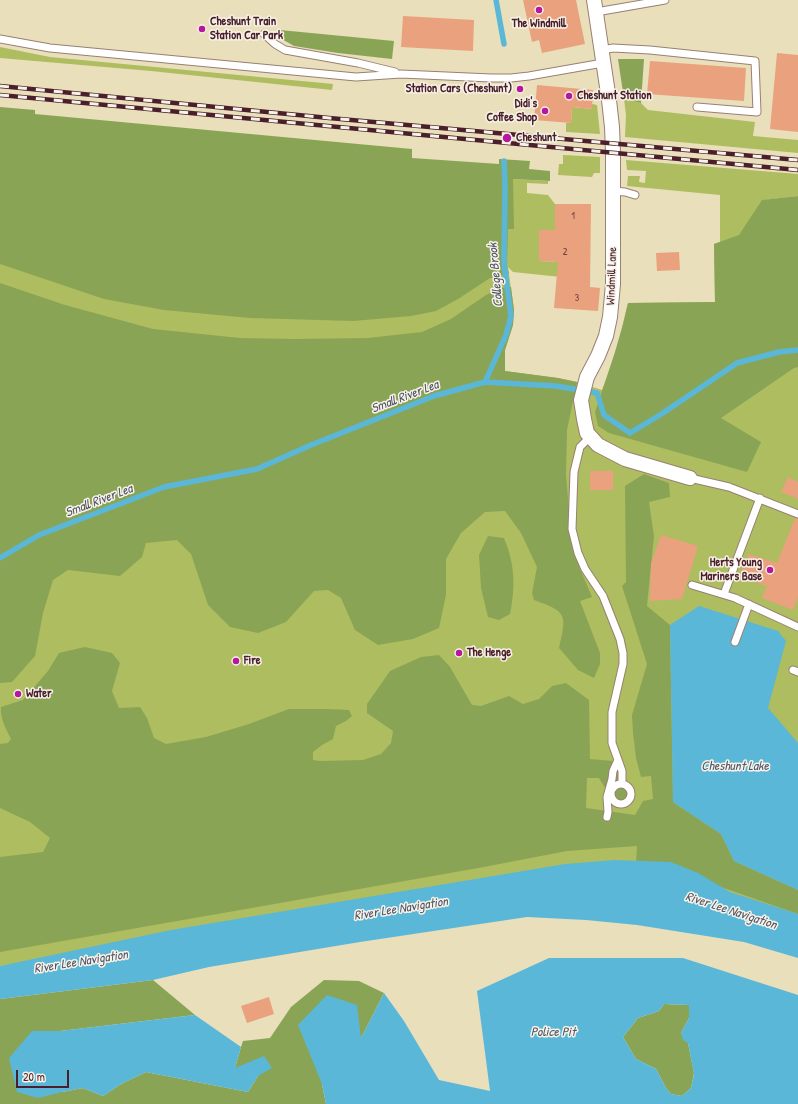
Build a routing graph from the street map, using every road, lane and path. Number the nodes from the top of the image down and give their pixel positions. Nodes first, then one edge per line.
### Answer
1 (666, 0) edge
2 (595, 6) edge
3 (264, 34) dead end
4 (0, 39) edge
5 (602, 56) junction
6 (400, 74) junction
7 (697, 107) dead end
8 (613, 191) junction
9 (635, 195) dead end
10 (590, 437) junction
11 (690, 478) joint
12 (760, 498) junction
13 (798, 514) edge
14 (692, 585) dead end
15 (724, 594) junction
16 (749, 604) junction
17 (798, 627) edge
18 (735, 642) dead end
19 (618, 760) junction
20 (622, 784) dead end
21 (607, 817) dead end

1 - 2 lane
2 - 5 street, Windmill Lane
3 - 6 lane
4 - 6 lane
5 - 6 lane
5 - 7 lane
5 - 8 street, Windmill Lane
8 - 9 lane
8 - 10 street, Windmill Lane
10 - 11 street
10 - 19 lane
11 - 12 lane
12 - 13 lane
12 - 15 lane
14 - 15 lane
15 - 16 lane
16 - 17 lane
16 - 18 lane
19 - 20 lane
19 - 21 lane

